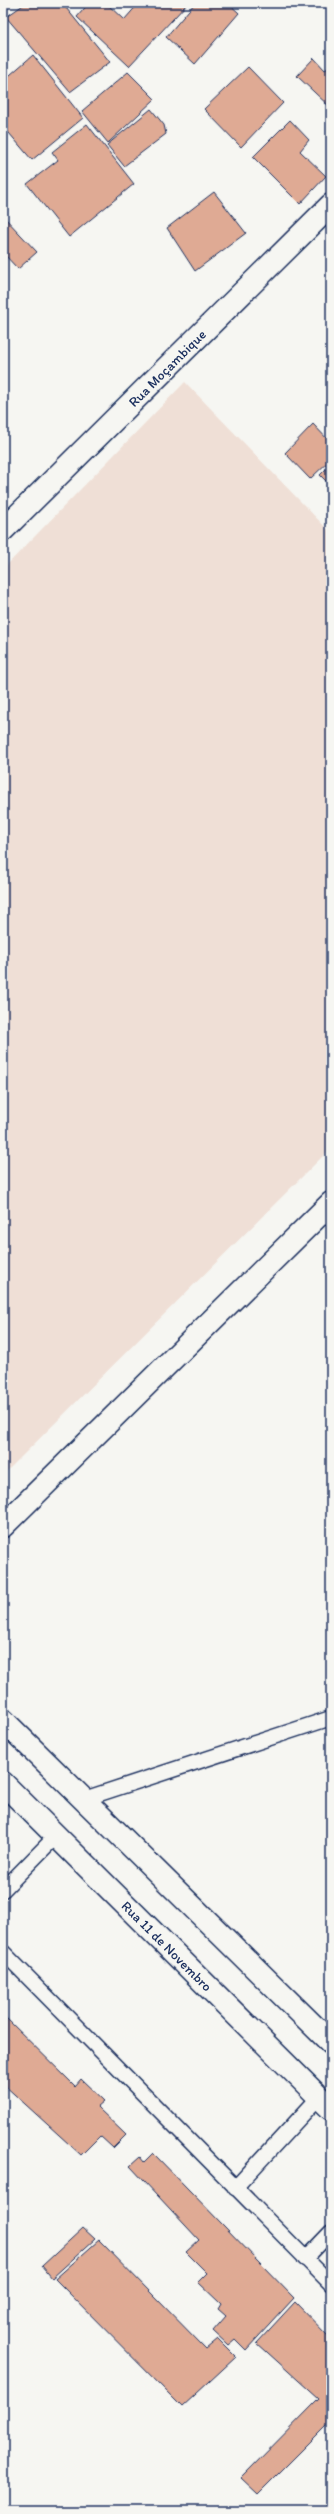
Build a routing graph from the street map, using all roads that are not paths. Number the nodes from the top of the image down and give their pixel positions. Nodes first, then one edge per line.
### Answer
1 (331, 205) edge
2 (3, 530) edge
3 (331, 1203) edge
4 (3, 1526) edge
5 (331, 1718) edge
6 (3, 1720) edge
7 (3, 1783) edge
8 (84, 1799) junction
9 (56, 1836) junction
10 (3, 1890) edge
11 (3, 1952) edge
12 (331, 2044) edge
13 (325, 2103) edge
14 (235, 2188) junction
15 (331, 2232) edge
16 (305, 2260) junction
17 (331, 2284) edge

1 - 2 street, Rua Moçambique
3 - 4 street
5 - 8 lane
6 - 8 street
7 - 9 street, Rua 11 de Novembro
8 - 12 street
9 - 10 lane
9 - 13 street, Rua 11 de Novembro
11 - 14 lane
13 - 14 lane
14 - 16 lane
15 - 16 lane
16 - 17 lane

